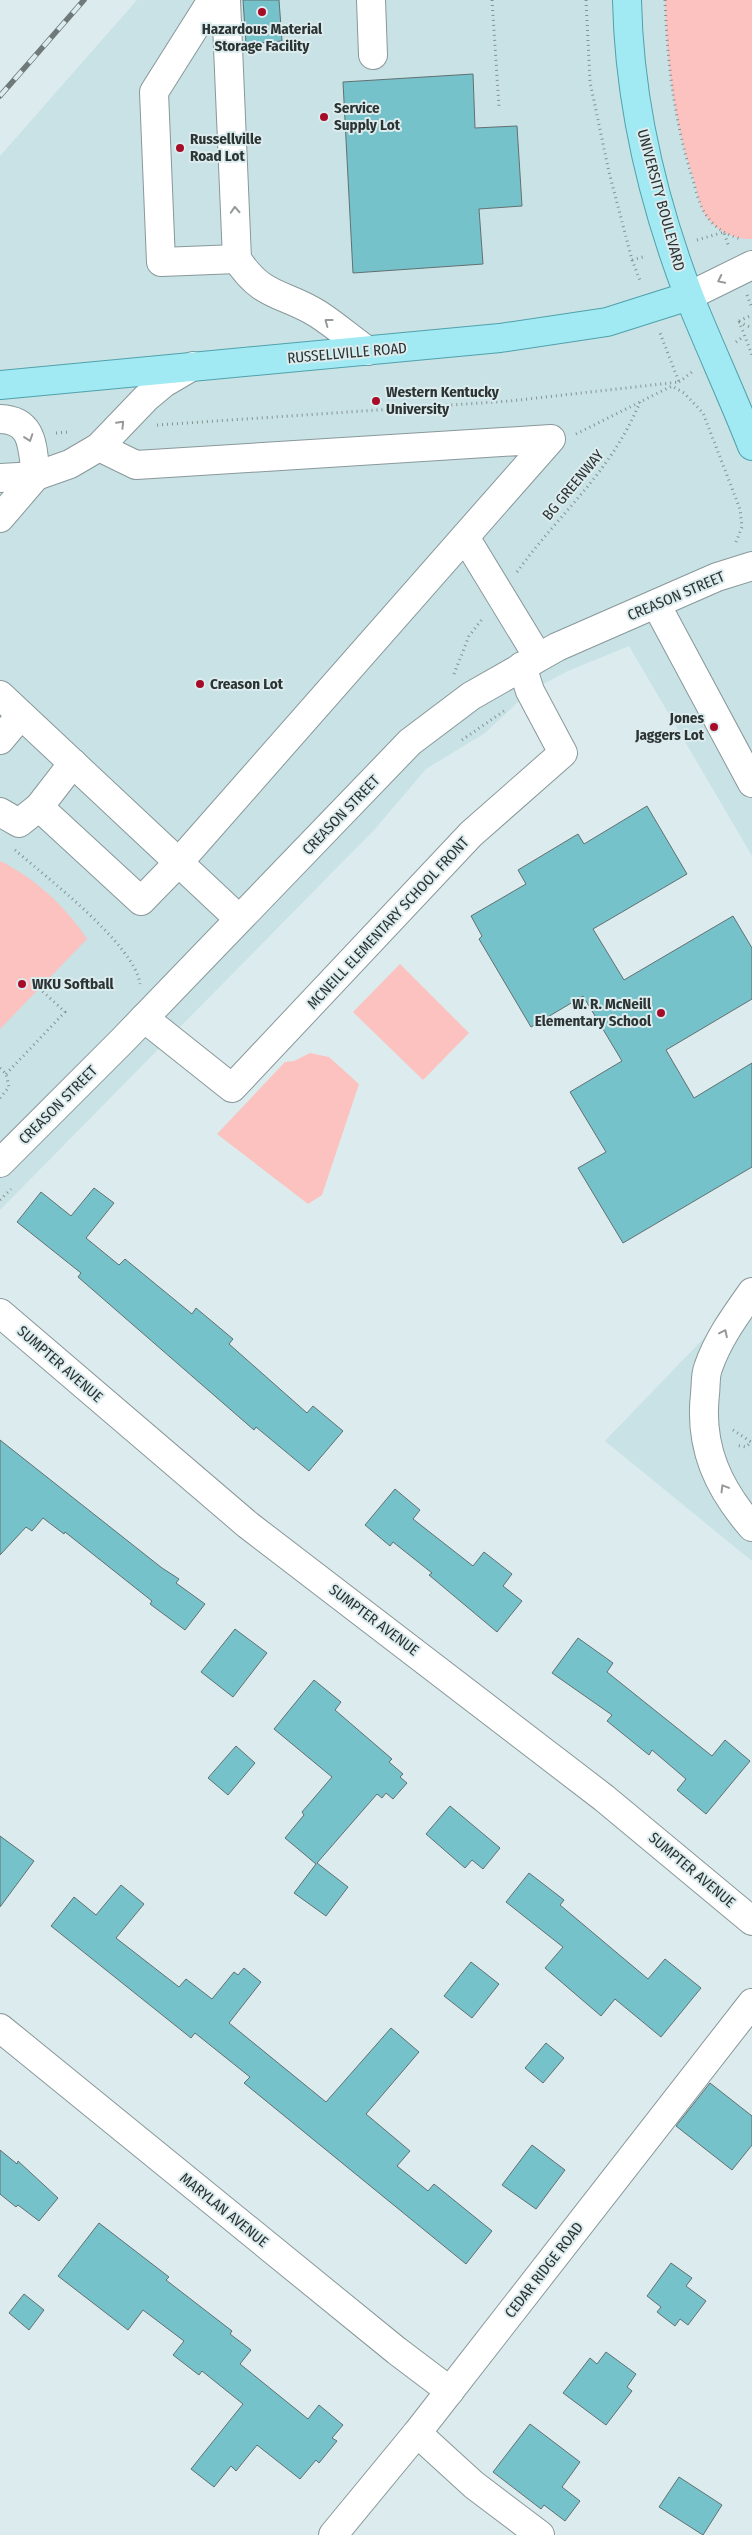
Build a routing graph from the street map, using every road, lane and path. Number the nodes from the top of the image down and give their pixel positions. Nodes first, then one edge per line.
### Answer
1 (212, 0) edge
2 (226, 0) edge
3 (371, 0) edge
4 (492, 0) edge
5 (586, 0) edge
6 (627, 0) edge
7 (665, 0) edge
8 (373, 55) dead end
9 (499, 108) dead end
10 (750, 252) edge
11 (237, 258) junction
12 (632, 260) dead end
13 (689, 296) junction
14 (752, 315) edge
15 (739, 321) junction
16 (752, 328) edge
17 (368, 351) junction
18 (752, 355) edge
19 (193, 366) junction
20 (679, 382) dead end
21 (0, 385) edge
22 (640, 402) junction
23 (0, 419) edge
24 (148, 426) dead end
25 (573, 436) dead end
26 (752, 446) edge
27 (99, 447) junction
28 (36, 476) junction
29 (0, 478) edge
30 (0, 518) edge
31 (464, 537) junction
32 (729, 548) dead end
33 (752, 566) edge
34 (513, 576) dead end
35 (656, 604) junction
36 (485, 615) dead end
37 (530, 670) junction
38 (453, 677) dead end
39 (0, 695) edge
40 (21, 715) junction
41 (0, 740) edge
42 (458, 742) dead end
43 (73, 763) junction
44 (752, 783) edge
45 (39, 807) junction
46 (0, 812) edge
47 (14, 848) dead end
48 (179, 862) junction
49 (239, 919) junction
50 (140, 988) dead end
51 (40, 989) dead end
52 (144, 1018) junction
53 (0, 1068) edge
54 (6, 1074) junction
55 (0, 1098) edge
56 (0, 1163) edge
57 (13, 1186) dead end
58 (0, 1200) edge
59 (752, 1292) edge
60 (0, 1313) edge
61 (752, 1527) edge
62 (752, 1921) edge
63 (752, 2003) edge
64 (0, 2028) edge
65 (450, 2391) junction
66 (417, 2433) junction
67 (333, 2535) edge
68 (540, 2535) edge

1 - 11 street
11 -> 2 street
3 - 8 street
4 - 9 path
5 - 12 path
6 - 13 main road, UNIVERSITY BOULEVARD
7 - 10 path
10 -> 13 street
17 -> 11 street
13 - 17 main road, RUSSELLVILLE ROAD
13 - 26 main road, UNIVERSITY BOULEVARD
14 - 15 path
15 - 16 path
15 - 18 path
17 - 19 main road, RUSSELLVILLE ROAD
19 - 21 main road, RUSSELLVILLE ROAD
27 -> 19 street
20 - 24 path
22 - 25 path
22 - 32 path
22 - 34 path, BG GREENWAY
23 -> 28 street
27 - 28 street
27 - 31 street
28 - 29 street
28 - 30 street
31 - 37 street
31 - 48 street
33 - 35 street, CREASON STREET
35 - 37 street, CREASON STREET
35 - 44 street
36 - 38 path
37 - 42 path
37 - 49 street, CREASON STREET
37 - 52 street, MCNEILL ELEMENTARY SCHOOL FRONT
39 - 40 street
40 - 41 street
40 - 43 street
43 - 45 street
43 - 48 street
45 - 46 street
45 - 48 street
47 - 50 path
48 - 49 street
49 - 52 street, CREASON STREET
51 - 54 path
52 - 56 street, CREASON STREET
53 - 54 path
54 - 55 path
57 - 58 path
61 -> 59 street
60 - 62 street, SUMPTER AVENUE
63 - 65 street, CEDAR RIDGE ROAD
64 - 65 street, MARYLAN AVENUE
65 - 66 street, CEDAR RIDGE ROAD
66 - 67 street, CEDAR RIDGE ROAD
66 - 68 street

